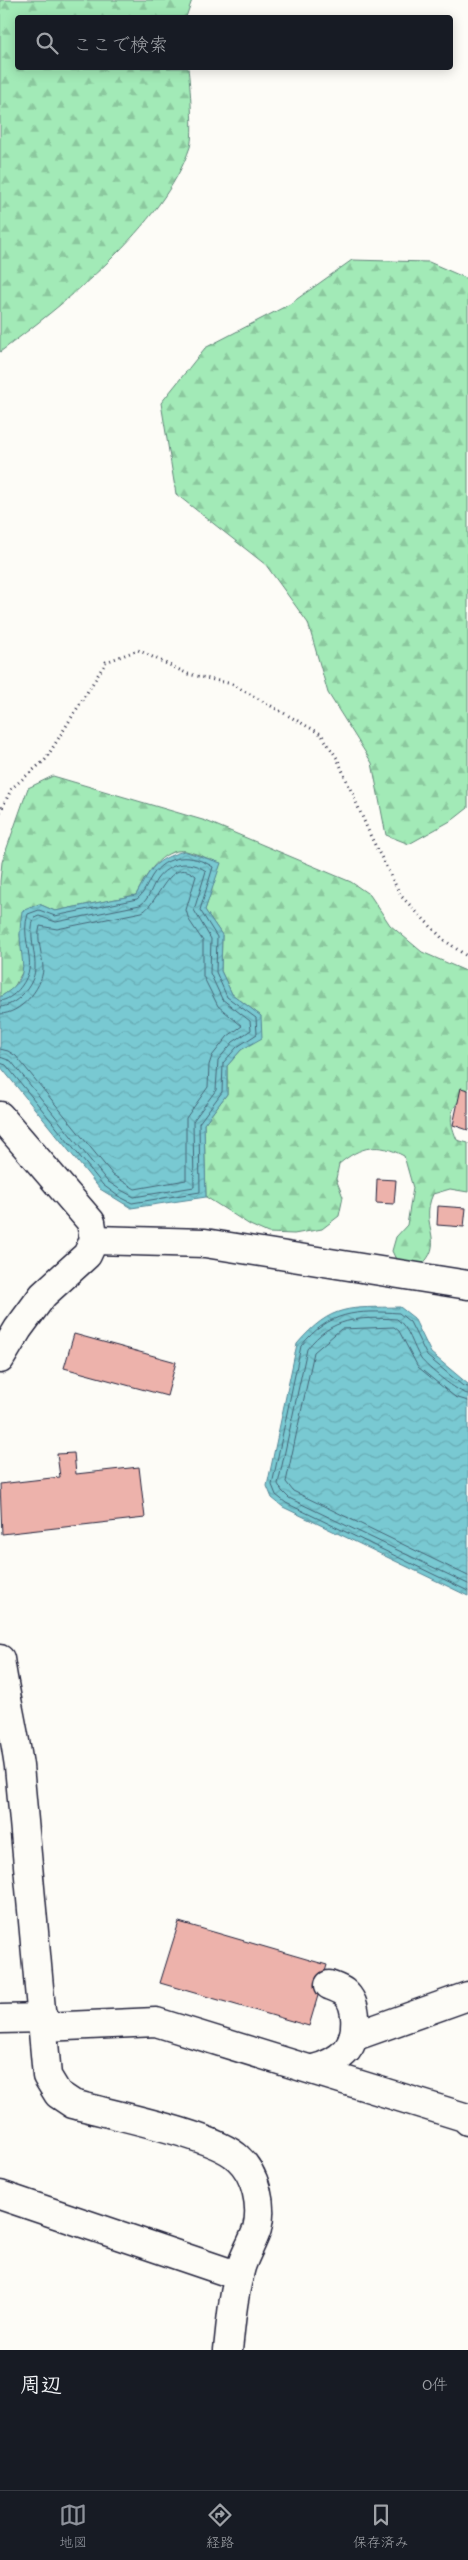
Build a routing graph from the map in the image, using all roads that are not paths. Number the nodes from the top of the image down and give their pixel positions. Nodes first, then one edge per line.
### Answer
1 (0, 1116) edge
2 (94, 1240) junction
3 (468, 1285) edge
4 (0, 1359) edge
5 (0, 1659) edge
6 (2, 1691) edge
7 (7, 1730) edge
8 (9, 1767) edge
9 (329, 1985) dead end
10 (468, 1996) edge
11 (0, 2019) edge
12 (44, 2023) junction
13 (353, 2037) junction
14 (313, 2070) junction
15 (468, 2121) edge
16 (0, 2195) edge
17 (239, 2276) junction
18 (228, 2350) edge

1 - 2 street
2 - 3 street
2 - 4 street
5 - 6 street
6 - 7 street
7 - 8 street
8 - 12 street
9 - 13 street
10 - 13 street
11 - 12 street
12 - 14 street
12 - 17 street
13 - 14 street
14 - 15 street
16 - 17 street
17 - 18 street

